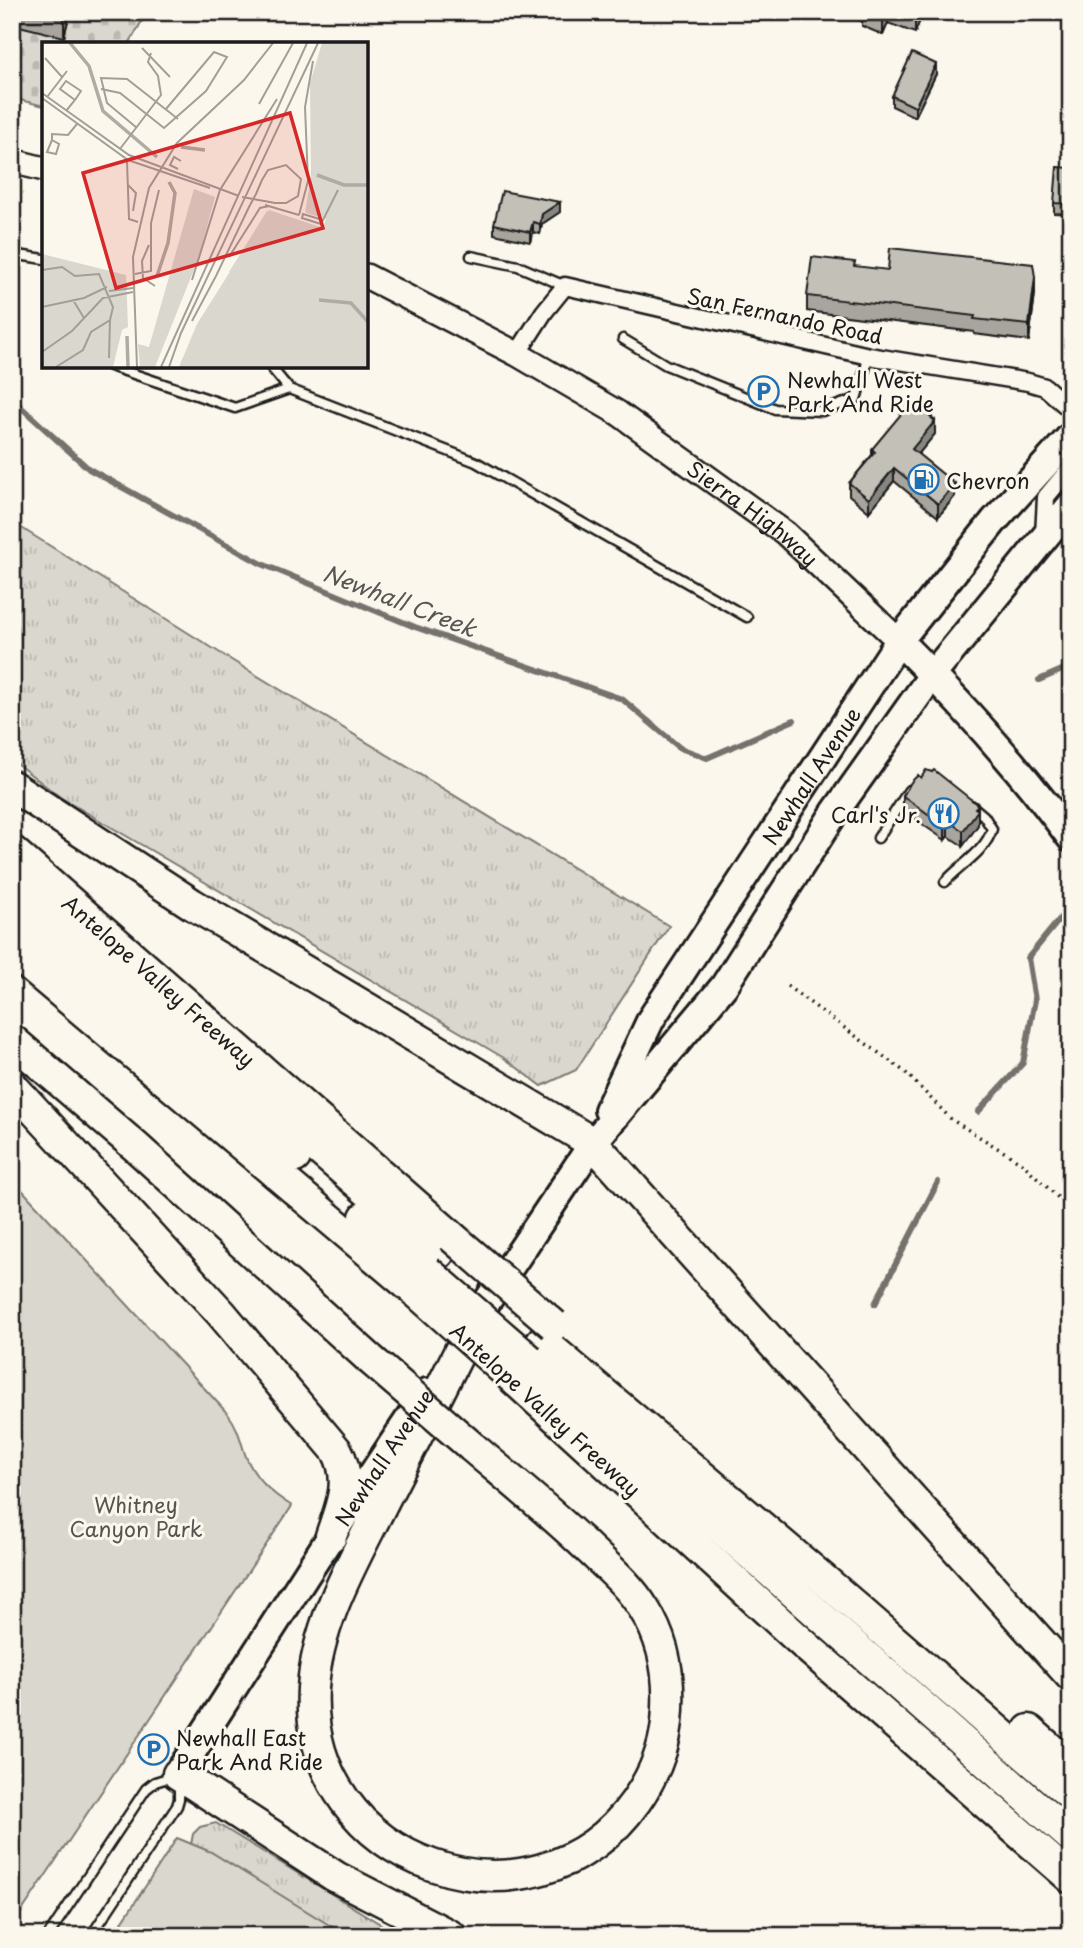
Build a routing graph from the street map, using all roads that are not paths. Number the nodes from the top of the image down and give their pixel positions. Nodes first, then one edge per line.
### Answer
1 (12, 161) edge
2 (42, 168) edge
3 (12, 254) edge
4 (471, 256) dead end
5 (42, 259) edge
6 (368, 277) edge
7 (565, 286) junction
8 (623, 339) dead end
9 (517, 354) junction
10 (869, 356) junction
11 (116, 368) edge
12 (272, 368) edge
13 (289, 389) junction
14 (1071, 410) edge
15 (1071, 436) edge
16 (1071, 467) edge
17 (1071, 505) edge
18 (1044, 536) junction
19 (747, 617) dead end
20 (899, 641) junction
21 (933, 674) junction
22 (12, 786) edge
23 (913, 786) edge
24 (965, 801) edge
25 (878, 838) dead end
26 (1071, 838) edge
27 (12, 851) edge
28 (945, 882) dead end
29 (12, 886) edge
30 (12, 912) edge
31 (12, 951) edge
32 (12, 1040) edge
33 (12, 1086) edge
34 (593, 1143) junction
35 (433, 1263) junction
36 (478, 1315) junction
37 (536, 1352) junction
38 (331, 1536) junction
39 (1071, 1676) edge
40 (1071, 1767) edge
41 (178, 1774) junction
42 (1071, 1795) edge
43 (1071, 1837) edge
44 (1071, 1878) edge
45 (48, 1936) edge
46 (91, 1936) edge
47 (452, 1936) edge

1 - 2 main road
3 - 5 lane
4 - 7 lane
6 - 9 main road, Sierra Highway
7 - 9 street
7 - 10 street, San Fernando Road
8 - 10 lane
9 - 20 main road, Sierra Highway
10 - 14 street, San Fernando Road
11 - 13 lane
12 - 13 lane
13 - 19 lane
15 - 20 main road, Newhall Avenue
16 - 18 street
17 - 18 main road, Newhall Avenue
18 - 21 main road, Newhall Avenue
20 - 21 main road, Sierra Highway
20 - 34 main road, Newhall Avenue
21 - 26 main road, Sierra Highway
21 - 34 main road, Newhall Avenue
22 - 34 highway
23 - 25 lane
24 - 28 lane
27 - 35 highway, Antelope Valley Freeway
29 - 35 highway
30 - 35 highway
31 - 35 highway, Antelope Valley Freeway
32 - 36 highway, bridge
33 - 38 highway
34 - 36 main road, Newhall Avenue
34 - 39 highway
35 - 37 highway, Antelope Valley Freeway, bridge
35 - 37 highway, Antelope Valley Freeway, bridge
36 - 38 main road, Newhall Avenue
37 - 40 highway, Antelope Valley Freeway
37 - 42 highway
37 - 43 highway
37 - 44 highway, Antelope Valley Freeway
38 - 41 main road, Newhall Avenue
41 - 45 lane
41 - 46 lane
41 - 47 highway

